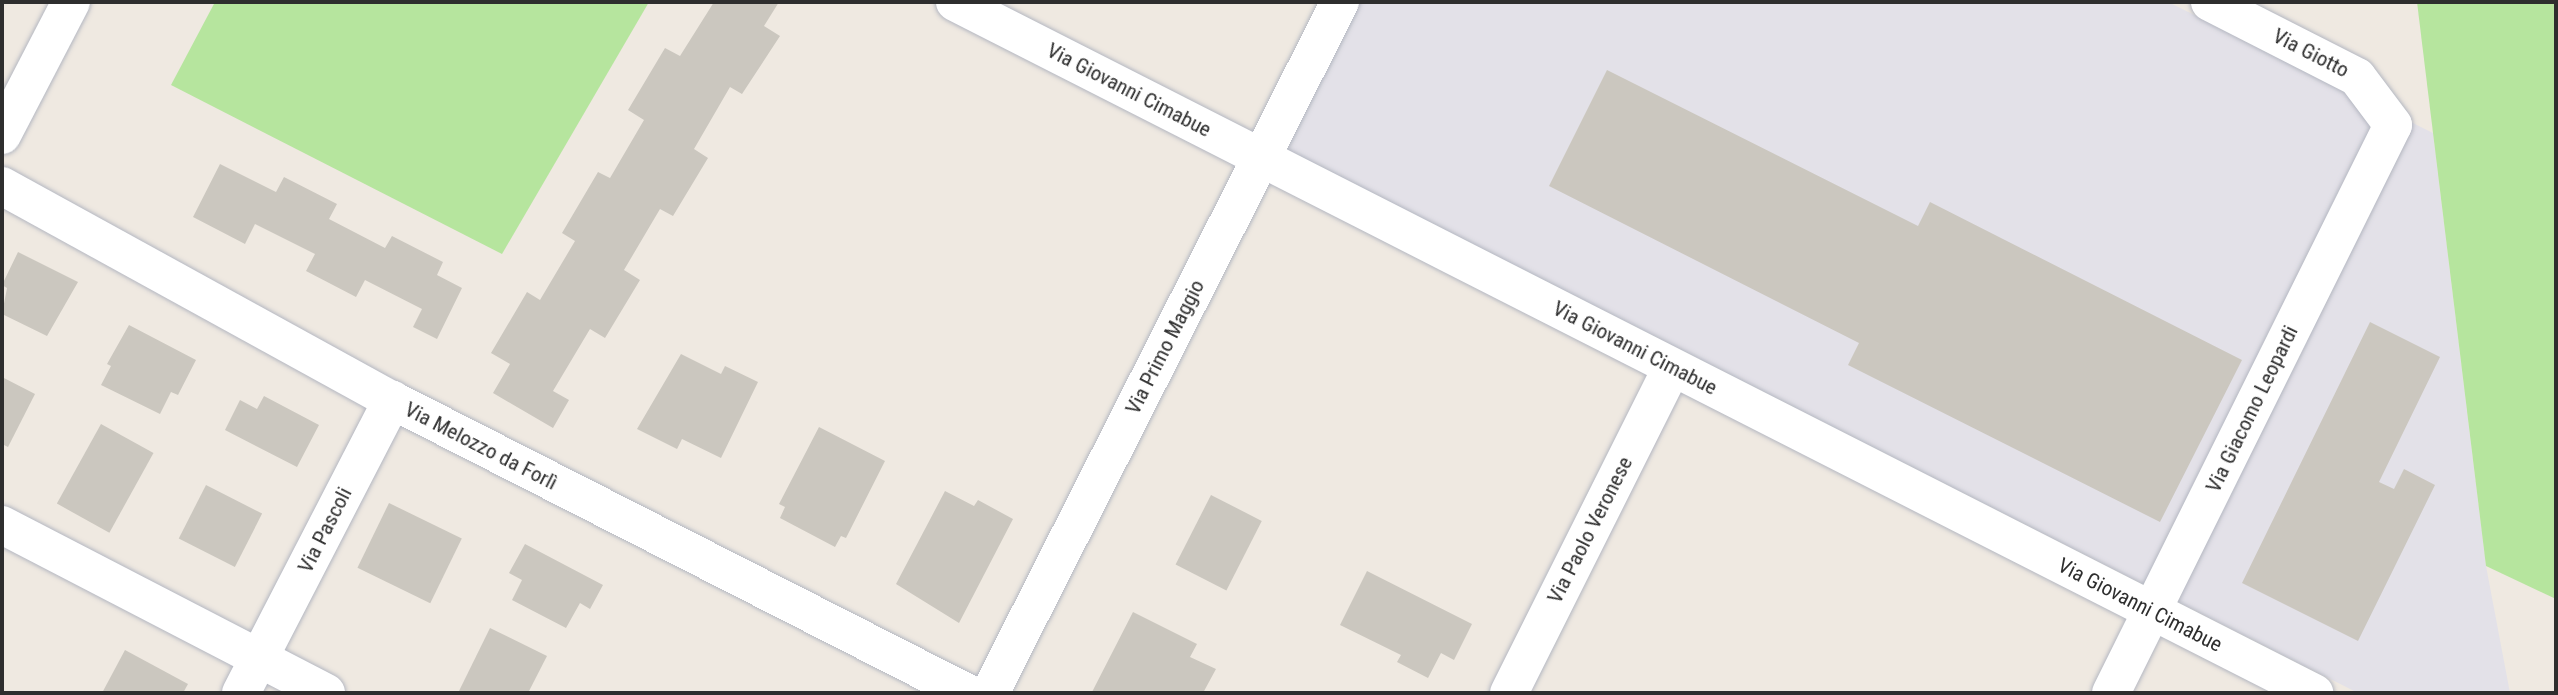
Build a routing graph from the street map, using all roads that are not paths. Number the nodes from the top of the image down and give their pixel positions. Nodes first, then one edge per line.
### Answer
1 (71, 2) edge
2 (955, 2) edge
3 (1340, 2) edge
4 (2210, 2) edge
5 (2393, 125) joint
6 (2, 135) edge
7 (1261, 158) junction
8 (2, 186) edge
9 (1672, 367) junction
10 (392, 400) junction
11 (2, 525) edge
12 (2152, 611) junction
13 (258, 659) junction
14 (241, 693) edge
15 (326, 693) edge
16 (967, 693) edge
17 (990, 693) edge
18 (1509, 693) edge
19 (2111, 693) edge
20 (2314, 693) edge

1 - 6 street
2 - 7 street, Via Giovanni Cimabue
3 - 7 street, Via Primo Maggio
4 - 5 street, Via Giotto
5 - 12 street, Via Giacomo Leopardi
7 - 9 street, Via Giovanni Cimabue
7 - 17 street, Via Primo Maggio
8 - 10 street, Via Melozzo da Forlì
9 - 12 street, Via Giovanni Cimabue
9 - 18 street, Via Paolo Veronese
10 - 13 street, Via Pascoli
10 - 16 street, Via Melozzo da Forlì
11 - 13 street
12 - 19 street, Via Giacomo Leopardi
12 - 20 street, Via Giovanni Cimabue
13 - 14 street, Via Pascoli
13 - 15 street

